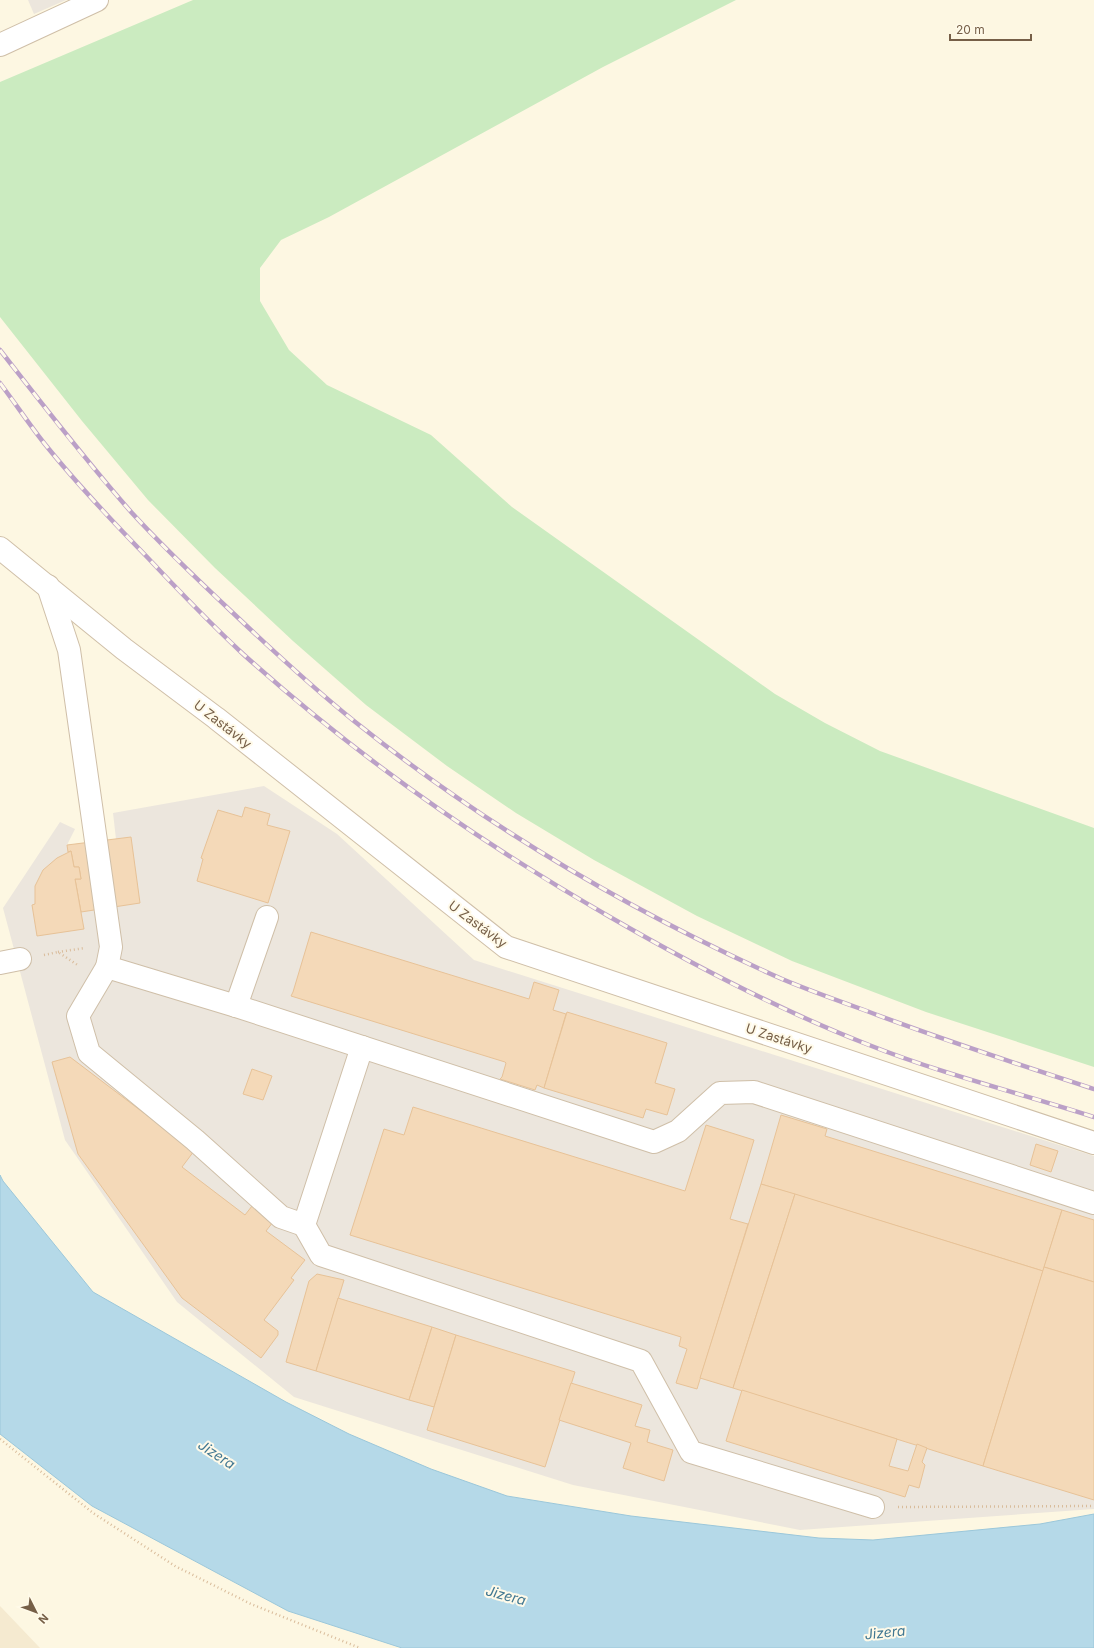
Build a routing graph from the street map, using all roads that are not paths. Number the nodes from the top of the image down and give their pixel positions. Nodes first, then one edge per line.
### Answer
1 (97, 0) edge
2 (0, 45) edge
3 (0, 548) edge
4 (48, 586) junction
5 (267, 917) dead end
6 (103, 973) junction
7 (236, 1006) junction
8 (362, 1047) junction
9 (1094, 1143) edge
10 (1094, 1203) edge
11 (304, 1225) junction
12 (873, 1507) road end

1 - 2 street
3 - 4 street, U Zastávky
4 - 6 street
4 - 9 street, U Zastávky
5 - 7 street
6 - 7 street
6 - 11 street
7 - 8 street
8 - 10 street
8 - 11 street
11 - 12 street

